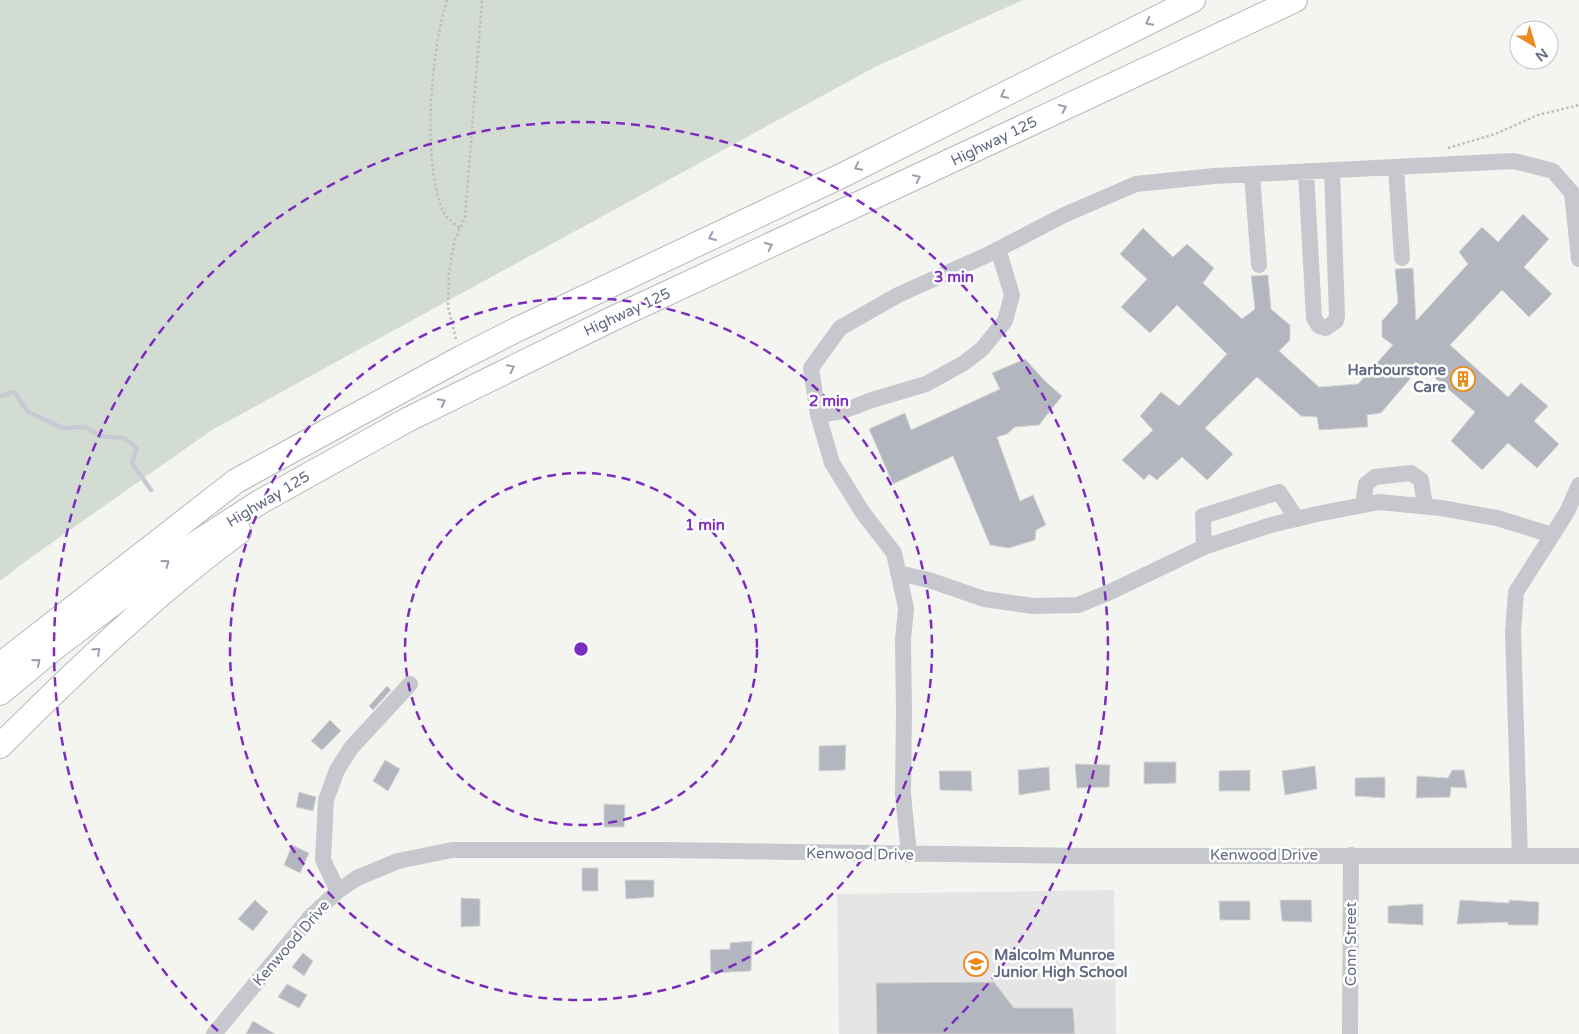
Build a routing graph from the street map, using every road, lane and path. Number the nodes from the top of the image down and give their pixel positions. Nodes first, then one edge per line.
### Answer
1 (447, 0) edge
2 (482, 0) edge
3 (1193, 0) edge
4 (1295, 0) edge
5 (1579, 105) edge
6 (1447, 148) dead end
7 (1396, 167) junction
8 (1332, 170) junction
9 (1306, 171) junction
10 (1252, 174) junction
11 (460, 229) junction
12 (998, 249) junction
13 (1402, 258) dead end
14 (1579, 259) edge
15 (1259, 265) dead end
16 (461, 358) junction
17 (818, 415) junction
18 (407, 420) junction
19 (1579, 486) edge
20 (1363, 505) junction
21 (1425, 506) junction
22 (1297, 519) junction
23 (1552, 535) junction
24 (1204, 547) junction
25 (898, 574) junction
26 (0, 664) edge
27 (410, 684) dead end
28 (0, 693) edge
29 (0, 746) edge
30 (909, 855) junction
31 (1351, 855) junction
32 (1520, 856) junction
33 (1579, 856) edge
34 (338, 891) junction
35 (214, 1034) edge
36 (1350, 1034) edge

1 - 11 path
2 - 11 path
3 -> 16 highway, Highway 125
18 -> 4 highway, Highway 125
5 - 6 path
7 - 8 street
7 - 13 street
7 - 14 street
8 - 9 street
8 - 9 street
9 - 10 street
10 - 12 street
10 - 15 street
11 - 16 path
12 - 17 street
12 - 17 street
16 - 26 highway, Highway 125
17 - 25 street
28 -> 18 highway, Highway 125
29 -> 18 highway
19 - 23 street
20 - 21 street
20 - 21 street
20 - 22 street
21 - 23 street
22 - 24 street
22 - 24 street
23 - 32 street
24 - 25 street
25 - 30 street
27 - 34 street
30 - 31 street, Kenwood Drive
30 - 34 street, Kenwood Drive
31 - 32 street, Kenwood Drive
31 - 36 street, Conn Street
32 - 33 street, Kenwood Drive
34 - 35 street, Kenwood Drive

